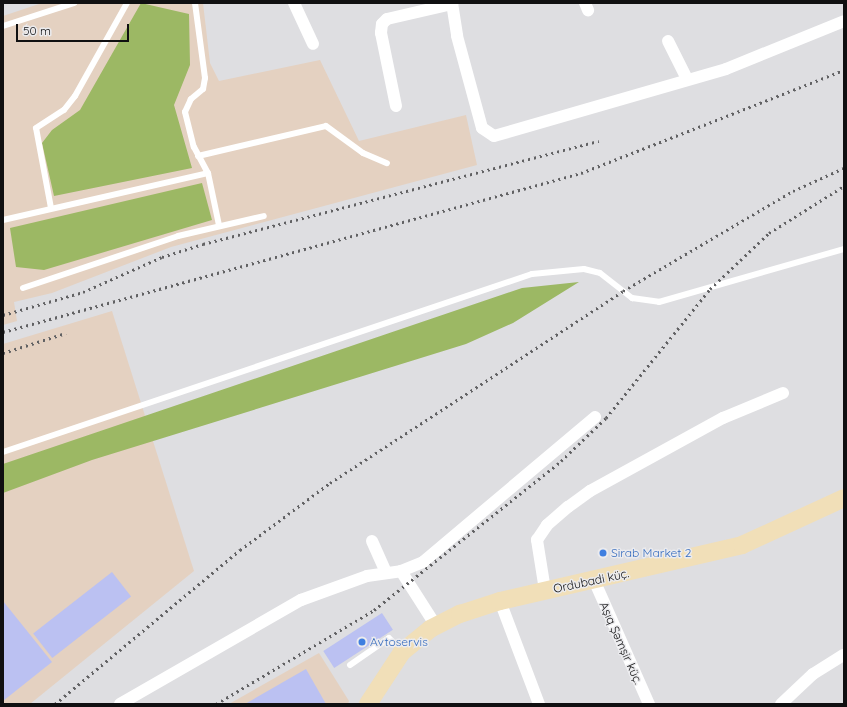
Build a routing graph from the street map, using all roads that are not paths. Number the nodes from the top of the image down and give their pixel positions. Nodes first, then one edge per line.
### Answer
1 (74, 3) edge
2 (127, 3) edge
3 (195, 3) edge
4 (294, 3) edge
5 (452, 4) edge
6 (844, 21) edge
7 (3, 26) edge
8 (668, 41) dead end
9 (314, 44) dead end
10 (687, 80) junction
11 (396, 106) dead end
12 (198, 156) junction
13 (387, 163) dead end
14 (208, 173) junction
15 (51, 208) junction
16 (264, 216) dead end
17 (3, 220) edge
18 (219, 225) junction
19 (844, 249) edge
20 (23, 288) dead end
21 (782, 392) dead end
22 (595, 417) dead end
23 (3, 452) edge
24 (844, 498) edge
25 (372, 541) dead end
26 (401, 571) junction
27 (386, 572) junction
28 (594, 580) junction
29 (546, 590) junction
30 (500, 601) junction
31 (436, 626) junction
32 (402, 652) junction
33 (844, 656) edge
34 (350, 665) dead end
35 (120, 704) edge
36 (368, 704) edge
37 (539, 704) edge
38 (649, 704) edge
39 (781, 704) edge

1 - 7 lane
2 - 15 lane
3 - 12 lane
4 - 9 street
5 - 10 street
5 - 11 street
6 - 10 street
8 - 10 street
12 - 13 lane
12 - 14 lane
14 - 15 lane
14 - 18 lane
15 - 17 lane
16 - 18 lane
18 - 20 lane
19 - 23 lane
21 - 29 street
22 - 26 street
24 - 28 main road, Ordubadi küç.
25 - 27 street
26 - 27 street
26 - 31 street
27 - 35 street
28 - 29 main road, Ordubadi küç.
28 - 38 street, Aşıq Şəmşir küç.
29 - 30 main road, Ordubadi küç.
30 - 31 main road, Ordubadi küç.
30 - 37 street
31 - 32 main road, Ordubadi küç.
32 - 34 lane
32 - 36 main road, Ordubadi küç.
33 - 39 street

